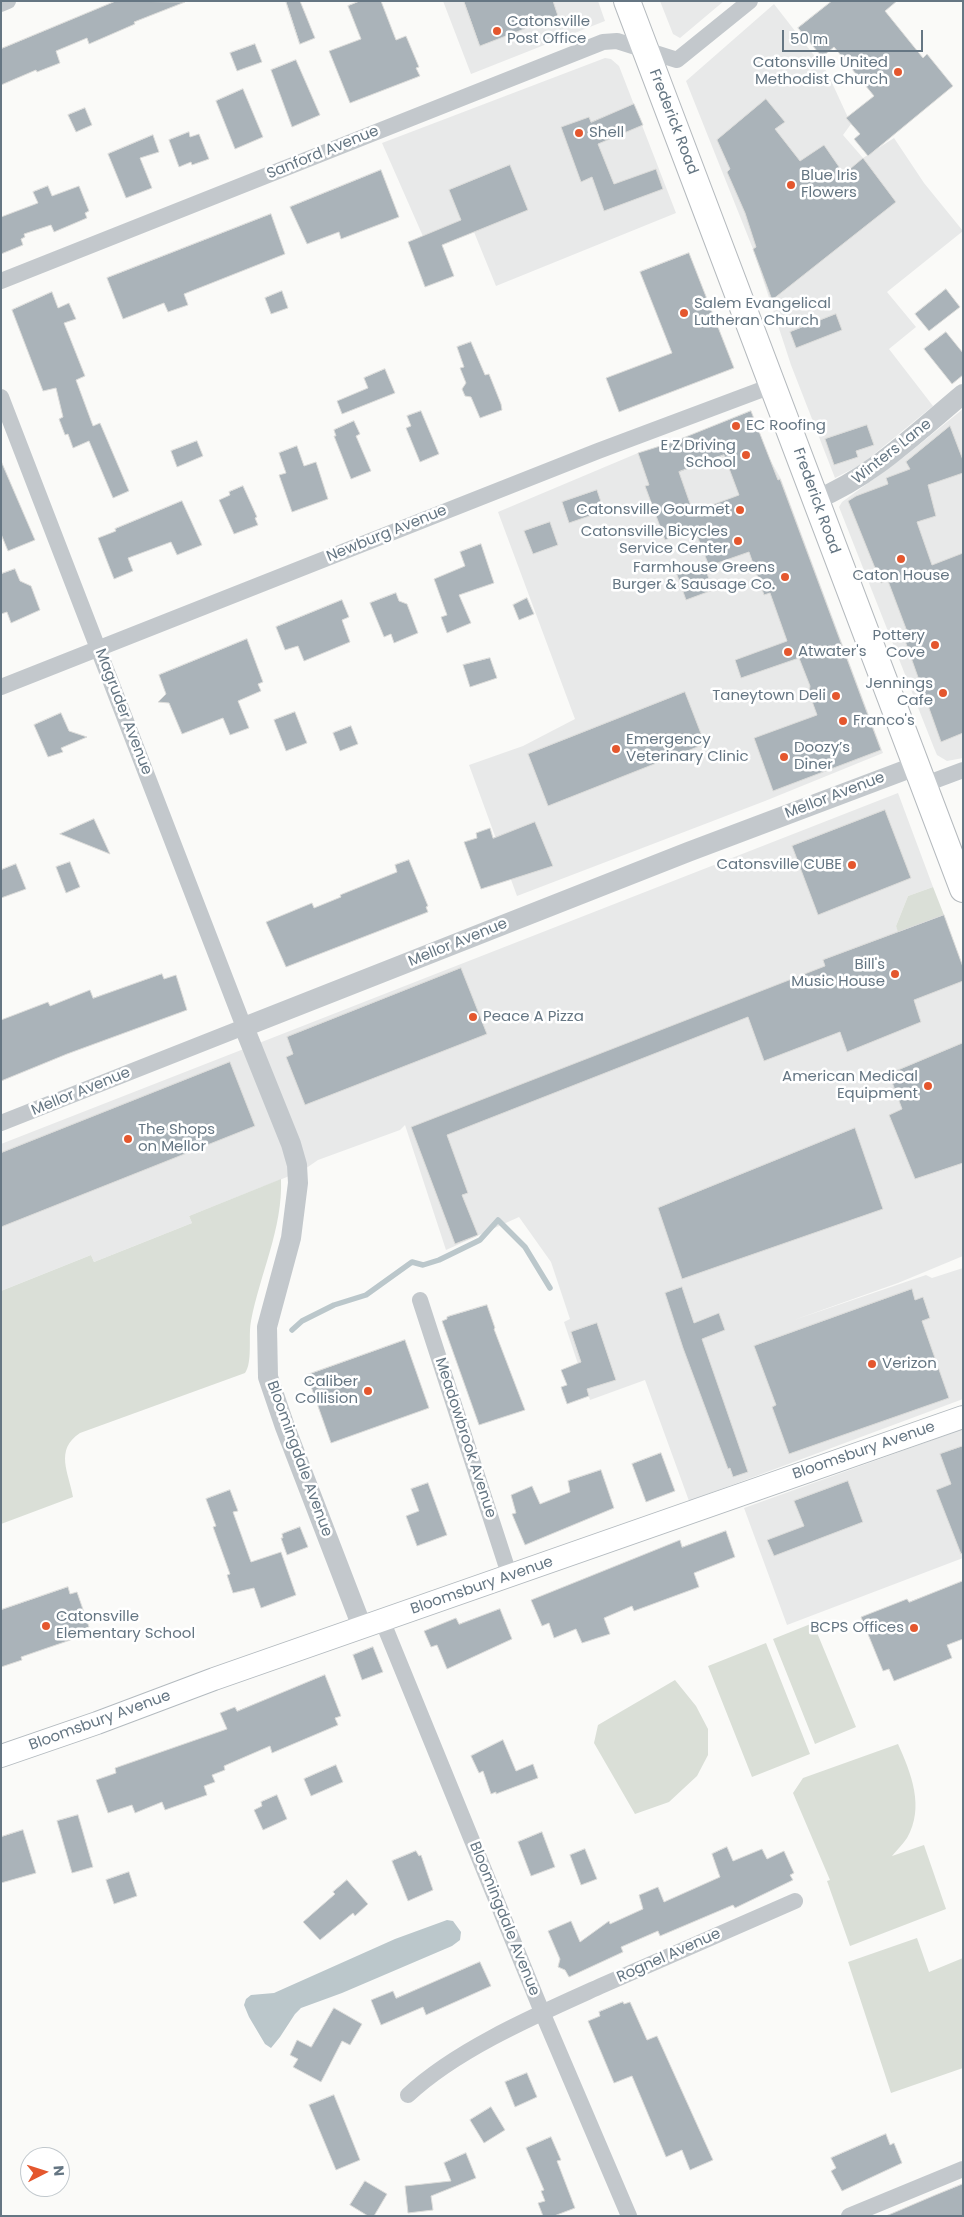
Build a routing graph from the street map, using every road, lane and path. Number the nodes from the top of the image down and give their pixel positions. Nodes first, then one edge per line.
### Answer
1 (8, 1) edge
2 (627, 1) edge
3 (750, 1) edge
4 (1, 4) edge
5 (647, 52) junction
6 (1, 280) edge
7 (774, 386) junction
8 (963, 394) edge
9 (1, 398) edge
10 (815, 500) junction
11 (99, 648) junction
12 (1, 687) edge
13 (963, 770) edge
14 (919, 775) junction
15 (963, 889) edge
16 (244, 1027) junction
17 (1, 1123) edge
18 (420, 1300) dead end
19 (963, 1417) edge
20 (510, 1577) junction
21 (372, 1624) junction
22 (1, 1756) edge
23 (795, 1900) dead end
24 (542, 2012) junction
25 (408, 2095) dead end
26 (963, 2169) edge
27 (629, 2216) edge
28 (849, 2216) edge

1 - 4 street
2 - 5 main road, Frederick Road
3 - 5 street, Sanford Avenue
5 - 6 street, Sanford Avenue
5 - 7 main road, Frederick Road
7 - 10 main road, Frederick Road
7 - 11 street, Newburg Avenue
8 - 10 street, Winters Lane
9 - 11 street, Magruder Avenue
10 - 14 main road, Frederick Road
11 - 12 street, Newburg Avenue
11 - 16 street, Magruder Avenue
13 - 14 street
14 - 15 main road, Frederick Road
14 - 16 street, Mellor Avenue
16 - 17 street, Mellor Avenue
16 - 21 street, Bloomingdale Avenue
18 - 20 street, Meadowbrook Avenue
19 - 20 main road, Bloomsbury Avenue
20 - 21 main road, Bloomsbury Avenue
21 - 22 main road, Bloomsbury Avenue
21 - 24 street, Bloomingdale Avenue
23 - 24 street, Rognel Avenue
24 - 25 street, Rognel Avenue
24 - 27 street, Bloomingdale Avenue
26 - 28 street

